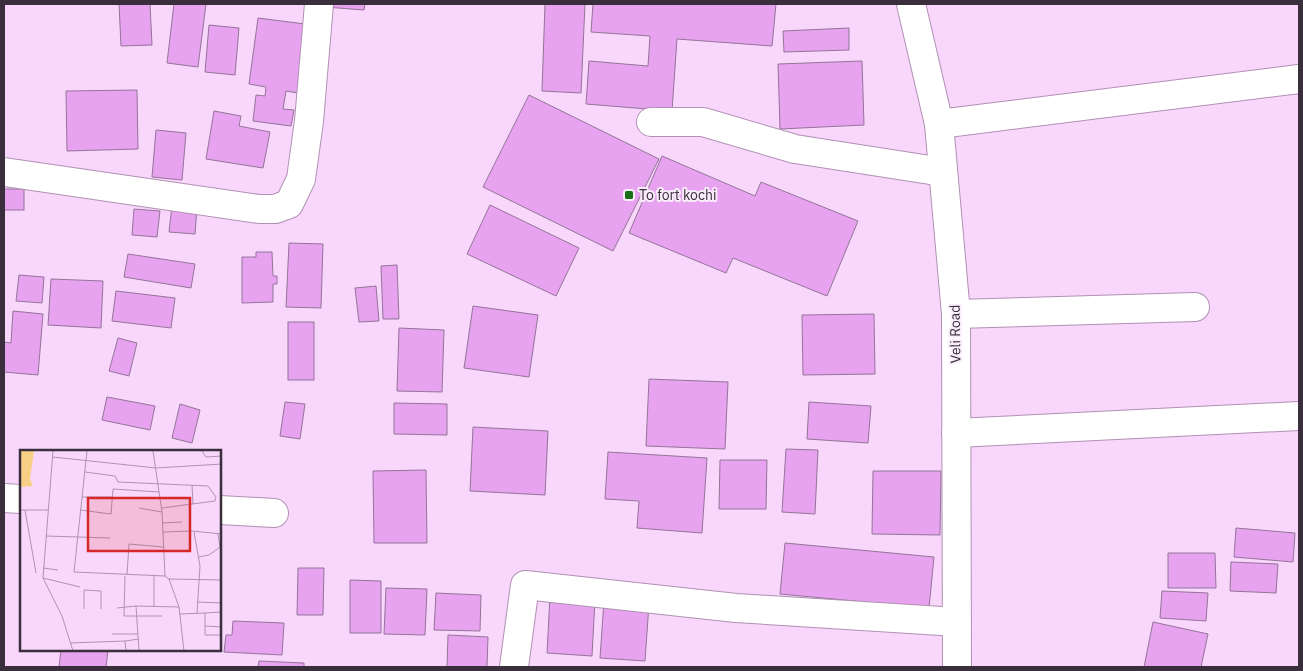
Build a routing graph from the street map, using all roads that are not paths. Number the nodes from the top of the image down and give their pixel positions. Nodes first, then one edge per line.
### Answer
1 (319, 4) edge
2 (912, 4) edge
3 (1299, 79) edge
4 (651, 122) dead end
5 (939, 124) junction
6 (4, 172) edge
7 (943, 172) junction
8 (1195, 307) dead end
9 (956, 314) junction
10 (1299, 416) edge
11 (956, 433) junction
12 (4, 498) edge
13 (20, 499) edge
14 (221, 510) edge
15 (274, 513) dead end
16 (957, 622) junction
17 (514, 667) edge
18 (957, 667) edge

1 - 6 street
2 - 5 street, Veli Road
3 - 5 street
4 - 7 street
5 - 7 street, Veli Road
7 - 9 street, Veli Road
8 - 9 street
9 - 11 street, Veli Road
10 - 11 street
11 - 16 street, Veli Road
12 - 13 street
14 - 15 street
16 - 17 street
16 - 18 street, Veli Road

